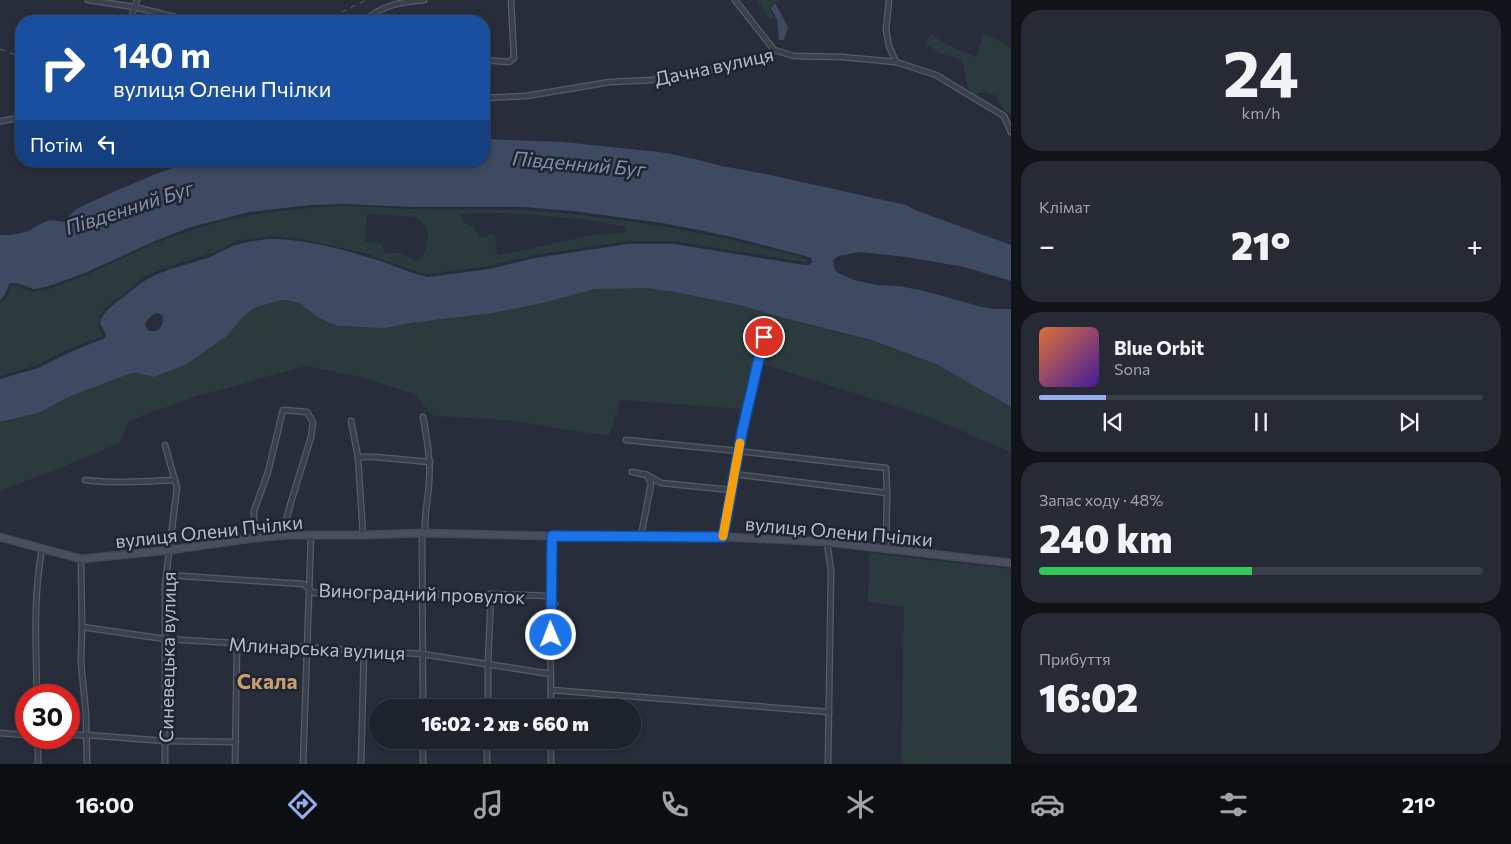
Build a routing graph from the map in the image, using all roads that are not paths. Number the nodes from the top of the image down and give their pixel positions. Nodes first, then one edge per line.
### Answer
1 (88, 0) edge
2 (137, 0) edge
3 (424, 0) edge
4 (511, 0) edge
5 (735, 0) edge
6 (890, 0) edge
7 (134, 7) junction
8 (132, 15) edge
9 (167, 15) edge
10 (374, 15) edge
11 (774, 50) junction
12 (490, 60) edge
13 (896, 62) junction
14 (490, 98) edge
15 (15, 119) edge
16 (0, 121) edge
17 (1011, 132) edge
18 (764, 337) dead end
19 (423, 417) dead end
20 (351, 421) dead end
21 (626, 440) dead end
22 (164, 445) dead end
23 (738, 451) junction
24 (358, 457) junction
25 (430, 462) junction
26 (632, 472) dead end
27 (734, 474) junction
28 (647, 475) junction
29 (85, 480) dead end
30 (175, 480) junction
31 (730, 490) junction
32 (887, 493) junction
33 (423, 534) junction
34 (288, 535) junction
35 (363, 535) junction
36 (311, 536) junction
37 (552, 536) junction
38 (641, 536) junction
39 (0, 537) edge
40 (723, 537) junction
41 (254, 538) junction
42 (827, 542) junction
43 (886, 548) junction
44 (42, 549) junction
45 (170, 550) junction
46 (81, 558) junction
47 (1011, 563) edge
48 (167, 575) junction
49 (308, 588) junction
50 (421, 592) junction
51 (491, 594) junction
52 (550, 596) junction
53 (555, 604) dead end
54 (82, 627) junction
55 (165, 639) junction
56 (237, 644) junction
57 (306, 648) junction
58 (364, 651) junction
59 (422, 654) junction
60 (488, 664) junction
61 (551, 674) junction
62 (37, 684) edge
63 (552, 690) junction
64 (422, 699) edge
65 (488, 699) edge
66 (552, 699) edge
67 (829, 712) junction
68 (0, 733) edge
69 (15, 734) edge
70 (80, 735) edge
71 (87, 735) junction
72 (165, 741) junction
73 (236, 742) junction
74 (38, 749) edge
75 (423, 749) edge
76 (487, 749) edge
77 (551, 749) edge
78 (38, 764) edge
79 (87, 764) edge
80 (165, 764) edge
81 (235, 764) edge
82 (303, 764) edge
83 (361, 764) edge
84 (423, 764) edge
85 (487, 764) edge
86 (551, 764) edge
87 (828, 764) edge

1 - 7 street
2 - 7 street
3 - 10 street
4 - 12 street
5 - 11 street
6 - 13 street
7 - 8 street
7 - 9 street
11 - 13 street, Дачна вулиця
11 - 14 street, Дачна вулиця
13 - 17 street, Дачна вулиця
15 - 16 street
18 - 23 street
19 - 25 street
20 - 24 street
21 - 23 street
22 - 30 street, Синевецька вулиця
23 - 27 street
23 - 32 street
24 - 25 street
24 - 35 street
25 - 33 street
26 - 28 street
27 - 31 street
27 - 32 street
28 - 31 street
28 - 38 street
29 - 30 street
30 - 45 street, Синевецька вулиця
31 - 40 street
32 - 43 street
33 - 35 street, вулиця Олени Пчілки
33 - 37 street, вулиця Олени Пчілки
33 - 50 street
34 - 36 street, вулиця Олени Пчілки
34 - 41 street, вулиця Олени Пчілки
34 - 41 street
35 - 36 street, вулиця Олени Пчілки
36 - 49 street
37 - 38 street, вулиця Олени Пчілки
37 - 52 street
38 - 40 street, вулиця Олени Пчілки
39 - 44 street, вулиця Олени Пчілки
40 - 42 street, вулиця Олени Пчілки
41 - 45 street, вулиця Олени Пчілки
42 - 43 street, вулиця Олени Пчілки
42 - 67 street
43 - 47 street, вулиця Олени Пчілки
44 - 46 street, вулиця Олени Пчілки
44 - 62 street
45 - 46 street, вулиця Олени Пчілки
45 - 48 street, Синевецька вулиця
46 - 54 street
48 - 49 street, Виноградний провулок
48 - 55 street, Синевецька вулиця
49 - 50 street, Виноградний провулок
49 - 57 street
50 - 51 street, Виноградний провулок
50 - 59 street
51 - 52 street, Виноградний провулок
51 - 60 street
52 - 53 street, Виноградний провулок
52 - 61 street
54 - 55 street, Млинарська вулиця
54 - 71 street
55 - 56 street, Млинарська вулиця
55 - 72 street, Синевецька вулиця
56 - 57 street, Млинарська вулиця
56 - 73 street
57 - 58 street, Млинарська вулиця
57 - 82 street
58 - 59 street, Млинарська вулиця
58 - 83 street
59 - 60 street, Млинарська вулиця
59 - 64 street
60 - 61 street, Млинарська вулиця
60 - 65 street
61 - 63 street
63 - 66 street
63 - 67 street
67 - 87 street
68 - 69 street
70 - 71 street
71 - 72 street
71 - 79 street
72 - 73 street
72 - 80 street, Синевецька вулиця
73 - 81 street
74 - 78 street
75 - 84 street
76 - 85 street
77 - 86 street

